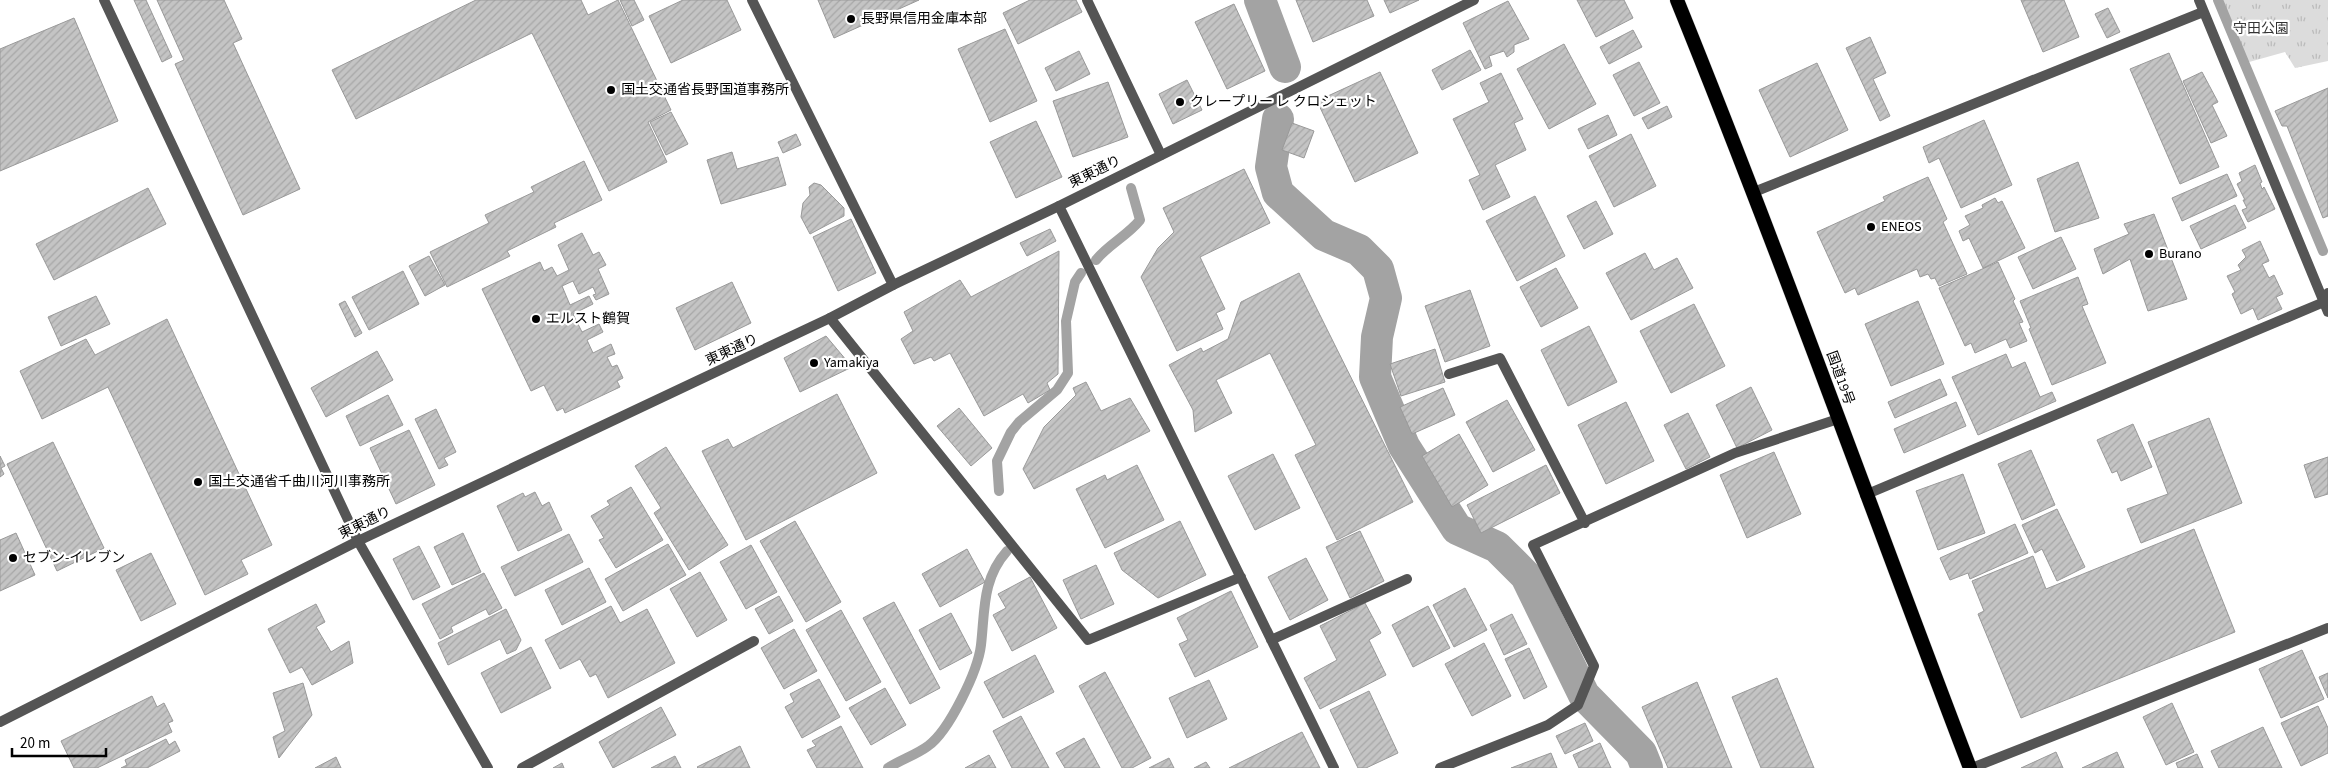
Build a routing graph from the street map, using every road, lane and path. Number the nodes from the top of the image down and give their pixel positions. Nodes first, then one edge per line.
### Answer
1 (104, 0) edge
2 (752, 0) edge
3 (1087, 0) edge
4 (1474, 0) edge
5 (1677, 0) edge
6 (2199, 0) edge
7 (2203, 12) junction
8 (1161, 155) junction
9 (1754, 192) junction
10 (1060, 206) junction
11 (893, 285) junction
12 (2326, 298) edge
13 (2328, 312) edge
14 (830, 318) junction
15 (1448, 374) dead end
16 (1838, 419) junction
17 (1866, 495) junction
18 (1585, 522) junction
19 (358, 541) junction
20 (1241, 577) junction
21 (1407, 579) dead end
22 (2328, 628) edge
23 (1271, 640) junction
24 (754, 641) dead end
25 (0, 722) edge
26 (488, 768) edge
27 (522, 768) edge
28 (1334, 768) edge
29 (1440, 768) edge
30 (1971, 768) edge

1 - 19 street
2 - 11 street
3 - 8 street
4 - 8 street, 東東通り
5 - 9 highway, 国道19号
6 - 7 street
7 - 9 street
7 - 12 street
8 - 10 street, 東東通り
9 - 16 highway, 国道19号
10 - 11 street, 東東通り
10 - 20 street
11 - 14 street, 東東通り
12 - 13 street
12 - 17 street
14 - 19 street, 東東通り
14 - 20 street
15 - 18 street
16 - 17 highway, 国道19号
16 - 18 street
17 - 30 highway, 国道19号
18 - 29 street
19 - 25 street, 東東通り
19 - 26 street
20 - 23 street
21 - 23 street
22 - 30 street
23 - 28 street
24 - 27 street

